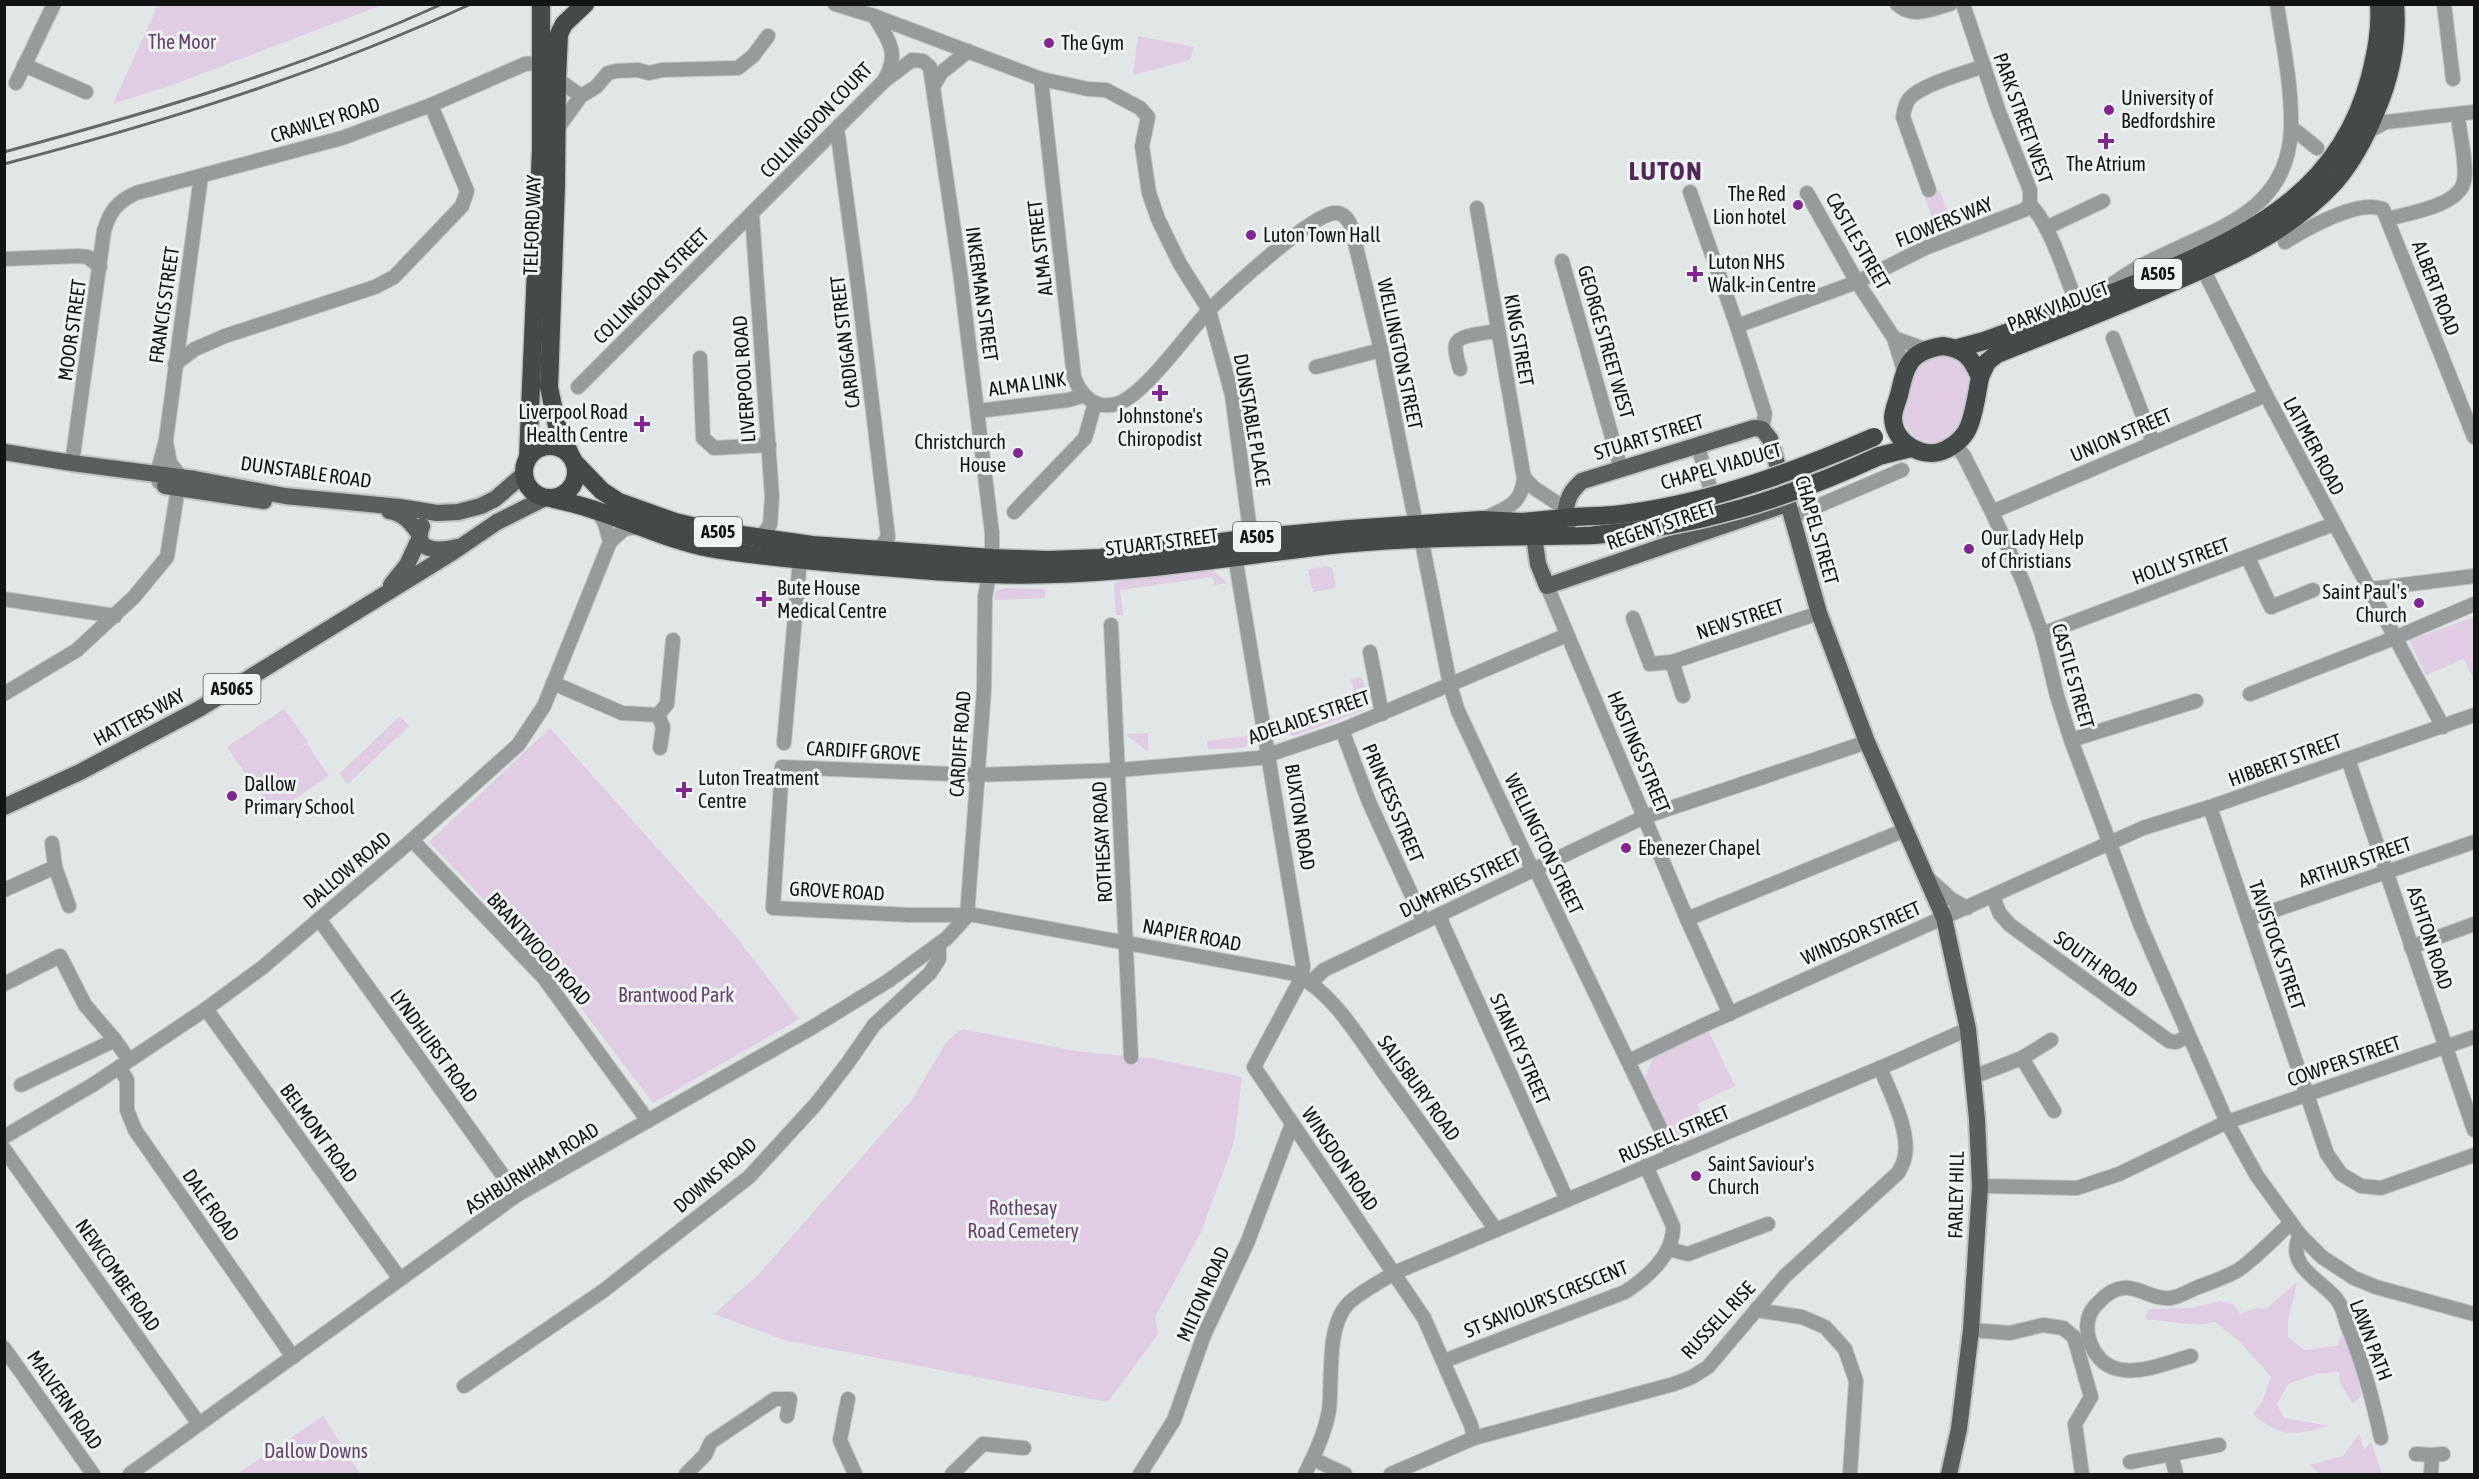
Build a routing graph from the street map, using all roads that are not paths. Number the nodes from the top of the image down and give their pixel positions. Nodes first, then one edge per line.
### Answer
1 (54, 4) edge
2 (541, 4) edge
3 (585, 4) edge
4 (1897, 4) edge
5 (1950, 4) edge
6 (1963, 4) edge
7 (2277, 4) edge
8 (2379, 4) edge
9 (2395, 4) edge
10 (2444, 4) edge
11 (837, 5) edge
12 (874, 16) junction
13 (768, 36) dead end
14 (968, 51) junction
15 (540, 63) junction
16 (24, 65) junction
17 (1984, 66) junction
18 (557, 79) junction
19 (1041, 79) junction
20 (2453, 79) dead end
21 (16, 82) dead end
22 (884, 82) junction
23 (934, 85) junction
24 (86, 92) dead end
25 (581, 96) junction
26 (431, 105) junction
27 (2475, 112) edge
28 (2459, 124) dead end
29 (837, 128) junction
30 (557, 129) junction
31 (2291, 130) junction
32 (2367, 132) junction
33 (2331, 159) junction
34 (201, 176) junction
35 (2468, 188) edge
36 (1929, 190) dead end
37 (1690, 192) dead end
38 (1807, 193) dead end
39 (2103, 201) dead end
40 (116, 204) joint
41 (2030, 205) junction
42 (1477, 208) dead end
43 (752, 214) junction
44 (1324, 218) joint
45 (2388, 219) junction
46 (2046, 228) junction
47 (104, 231) junction
48 (2285, 242) dead end
49 (78, 256) junction
50 (4, 259) edge
51 (1562, 261) dead end
52 (100, 267) junction
53 (2203, 269) junction
54 (1857, 282) junction
55 (2078, 307) junction
56 (1209, 310) junction
57 (1737, 326) junction
58 (1498, 331) junction
59 (1894, 338) junction
60 (2113, 338) dead end
61 (1958, 348) junction
62 (1925, 349) junction
63 (1381, 350) junction
64 (700, 358) dead end
65 (175, 364) junction
66 (1316, 367) dead end
67 (1460, 369) dead end
68 (1904, 371) junction
69 (1980, 377) junction
70 (578, 387) dead end
71 (2266, 395) junction
72 (1089, 399) junction
73 (978, 411) junction
74 (1893, 417) junction
75 (1762, 429) junction
76 (2474, 436) edge
77 (166, 440) junction
78 (2153, 442) junction
79 (1955, 444) junction
80 (769, 445) junction
81 (1698, 447) junction
82 (1911, 448) junction
83 (4, 452) edge
84 (573, 459) junction
85 (72, 464) junction
86 (526, 466) junction
87 (1621, 469) junction
88 (1902, 470) dead end
89 (1524, 478) junction
90 (158, 480) junction
91 (179, 483) junction
92 (549, 499) junction
93 (1790, 510) junction
94 (598, 511) junction
95 (1014, 512) dead end
96 (1992, 512) junction
97 (437, 513) junction
98 (1570, 513) junction
99 (1481, 520) junction
100 (2334, 524) junction
101 (1721, 526) junction
102 (638, 527) junction
103 (1419, 531) junction
104 (420, 536) junction
105 (1534, 536) junction
106 (760, 538) junction
107 (1251, 538) junction
108 (610, 542) junction
109 (461, 546) junction
110 (879, 549) junction
111 (1235, 556) junction
112 (2248, 558) junction
113 (800, 560) junction
114 (990, 566) junction
115 (2475, 576) edge
116 (1547, 586) junction
117 (2313, 590) dead end
118 (2371, 590) junction
119 (379, 597) junction
120 (4, 599) edge
121 (2475, 604) edge
122 (1820, 613) junction
123 (115, 616) junction
124 (1633, 618) dead end
125 (1111, 625) dead end
126 (2042, 634) junction
127 (1567, 635) junction
128 (2397, 637) junction
129 (673, 640) dead end
130 (1370, 652) dead end
131 (1672, 662) junction
132 (552, 683) junction
133 (1450, 685) junction
134 (4, 694) edge
135 (2250, 694) dead end
136 (1683, 696) dead end
137 (2196, 701) dead end
138 (1382, 714) junction
139 (658, 715) junction
140 (2475, 715) edge
141 (2443, 727) junction
142 (1342, 730) junction
143 (2071, 740) junction
144 (1868, 742) junction
145 (784, 743) dead end
146 (660, 748) dead end
147 (1270, 755) junction
148 (2348, 759) junction
149 (783, 767) joint
150 (1119, 770) junction
151 (977, 775) junction
152 (4, 807) edge
153 (2210, 807) junction
154 (1644, 817) junction
155 (1905, 830) junction
156 (412, 840) junction
157 (2475, 842) edge
158 (51, 843) dead end
159 (2110, 843) junction
160 (2093, 850) junction
161 (55, 867) junction
162 (1532, 869) junction
163 (2387, 871) junction
164 (1924, 874) junction
165 (4, 890) edge
166 (1993, 897) junction
167 (69, 906) dead end
168 (1967, 908) junction
169 (1442, 914) junction
170 (967, 916) junction
171 (1944, 918) junction
172 (319, 919) junction
173 (1687, 920) junction
174 (2248, 920) junction
175 (1424, 922) junction
176 (2140, 924) junction
177 (2475, 924) edge
178 (1127, 942) junction
179 (939, 944) junction
180 (2411, 947) junction
181 (1306, 980) junction
182 (4, 984) edge
183 (206, 1009) junction
184 (1730, 1014) junction
185 (1968, 1029) junction
186 (2189, 1036) junction
187 (2475, 1037) edge
188 (115, 1040) junction
189 (2051, 1040) dead end
190 (2446, 1047) junction
191 (1131, 1057) dead end
192 (2022, 1058) junction
193 (1630, 1063) junction
194 (124, 1064) junction
195 (1880, 1068) junction
196 (1973, 1077) junction
197 (21, 1085) dead end
198 (2308, 1094) junction
199 (2054, 1111) dead end
200 (648, 1121) junction
201 (2227, 1122) junction
202 (1292, 1124) junction
203 (2475, 1130) edge
204 (4, 1137) edge
205 (4, 1149) edge
206 (1673, 1155) junction
207 (2475, 1155) edge
208 (1647, 1166) junction
209 (1980, 1186) junction
210 (517, 1195) junction
211 (1567, 1200) junction
212 (1768, 1224) dead end
213 (2290, 1224) junction
214 (1496, 1230) junction
215 (2300, 1235) junction
216 (1669, 1249) junction
217 (1394, 1274) junction
218 (400, 1279) junction
219 (1757, 1308) junction
220 (2475, 1314) edge
221 (1971, 1330) junction
222 (4, 1348) edge
223 (2191, 1356) dead end
224 (293, 1357) junction
225 (1444, 1361) junction
226 (464, 1386) dead end
227 (848, 1399) dead end
228 (787, 1416) dead end
229 (199, 1424) junction
230 (1474, 1438) junction
231 (2381, 1438) dead end
232 (2219, 1444) dead end
233 (1024, 1448) dead end
234 (2416, 1454) dead end
235 (2171, 1455) junction
236 (1313, 1459) junction
237 (2130, 1462) dead end
238 (93, 1474) edge
239 (130, 1474) edge
240 (686, 1474) edge
241 (855, 1474) edge
242 (952, 1474) edge
243 (1140, 1474) edge
244 (1305, 1474) edge
245 (1345, 1474) edge
246 (1394, 1474) edge
247 (1850, 1474) edge
248 (1949, 1474) edge
249 (2082, 1474) edge
250 (2176, 1474) edge
251 (2431, 1474) edge

1 - 16 street
2 - 15 highway, TELFORD WAY
3 - 18 highway, TELFORD WAY
4 - 5 street
6 - 17 street, PARK STREET WEST
7 - 31 street
8 - 33 highway, PARK VIADUCT / A505
9 - 32 highway, PARK VIADUCT / A505
10 - 20 street
11 - 12 street
12 - 14 street
12 - 22 street, COLLINGDON COURT
13 - 25 street
14 - 19 street
14 - 23 street
15 - 26 street, CRAWLEY ROAD
15 - 86 highway, TELFORD WAY
16 - 21 street
16 - 24 street
17 - 36 street
17 - 41 street, PARK STREET WEST
18 - 25 street
18 - 30 highway, TELFORD WAY
19 - 56 street, DUNSTABLE PLACE
19 - 72 street, ALMA STREET
22 - 23 street
22 - 29 street, COLLINGDON COURT
23 - 73 street, INKERMAN STREET
25 - 30 street
26 - 34 street, CRAWLEY ROAD
26 - 65 street
27 - 32 street
28 - 35 street
29 - 43 street, COLLINGDON COURT
29 - 110 street, CARDIGAN STREET
30 - 84 highway, TELFORD WAY
31 - 33 street
31 - 55 street
32 - 33 highway, PARK VIADUCT / A505
33 - 53 highway, PARK VIADUCT / A505
33 - 55 highway, PARK VIADUCT / A505
34 - 40 street, CRAWLEY ROAD
34 - 65 street, FRANCIS STREET
35 - 45 street
37 - 57 street, CHAPEL STREET
38 - 54 street, CASTLE STREET
39 - 46 street
40 - 47 street, MOOR STREET
41 - 46 street, PARK STREET WEST
41 - 54 street, FLOWERS WAY
42 - 58 street, KING STREET
43 - 70 street, COLLINGDON STREET
43 - 80 street, LIVERPOOL ROAD
44 - 56 street, ALMA LINK
44 - 63 street, WELLINGTON STREET
45 - 48 street
45 - 76 street, ALBERT ROAD
46 - 55 street, PARK STREET WEST
47 - 49 street
47 - 52 street, MOOR STREET
49 - 50 street
49 - 52 street
51 - 87 street, GEORGE STREET WEST
52 - 85 street, MOOR STREET
53 - 69 highway, PARK VIADUCT / A505
53 - 71 street, LATIMER ROAD
54 - 57 street, FLOWERS WAY
54 - 59 street, CASTLE STREET
55 - 61 highway, PARK VIADUCT / A505
56 - 72 street, ALMA LINK
56 - 107 street, DUNSTABLE PLACE
57 - 75 street, CHAPEL STREET
58 - 67 street
58 - 89 street, KING STREET
59 - 62 street
59 - 68 street, CASTLE STREET
60 - 78 street
61 - 62 highway, A505
61 - 69 highway
62 - 68 highway
63 - 66 street
63 - 103 street, WELLINGTON STREET
64 - 80 street
65 - 77 street, FRANCIS STREET
68 - 74 highway
69 - 79 highway, A505
71 - 78 street, UNION STREET
71 - 100 street, LATIMER ROAD
72 - 73 street, ALMA LINK
72 - 95 street
73 - 114 street, INKERMAN STREET
74 - 82 highway
74 - 98 highway, CHAPEL VIADUCT / A505, bridge
75 - 81 main road, STUART STREET
75 - 93 main road, CHAPEL STREET
77 - 90 street, FRANCIS STREET
77 - 91 street, FRANCIS STREET
78 - 96 street, UNION STREET
79 - 82 highway, A505
79 - 96 street, CASTLE STREET
80 - 106 street, LIVERPOOL ROAD
81 - 87 main road, STUART STREET
81 - 101 street
82 - 105 highway, STUART STREET / A505, bridge
83 - 85 main road, DUNSTABLE ROAD
84 - 86 highway
84 - 92 highway
84 - 106 highway, A505
85 - 90 main road, DUNSTABLE ROAD
86 - 92 highway
86 - 97 main road, DUNSTABLE ROAD
87 - 98 main road, STUART STREET
88 - 93 street
89 - 98 street
89 - 99 street
90 - 91 main road, DUNSTABLE ROAD
91 - 97 main road, DUNSTABLE ROAD
91 - 104 main road, DUNSTABLE ROAD
91 - 123 street
92 - 94 highway, A505
92 - 109 main road, HATTERS WAY
93 - 101 main road, REGENT STREET
93 - 122 main road, CHAPEL STREET
94 - 102 highway, A505
94 - 108 street
96 - 126 street, CASTLE STREET
97 - 104 main road, HATTERS WAY
98 - 99 highway, STUART STREET / A505
99 - 103 highway, STUART STREET / A505
100 - 112 street, HOLLY STREET
100 - 118 street, LATIMER ROAD
101 - 116 main road, REGENT STREET
102 - 108 street
102 - 113 highway, A505
103 - 105 highway, STUART STREET / A505
103 - 107 highway, STUART STREET / A505
103 - 111 highway, STUART STREET / A505
103 - 133 street, WELLINGTON STREET
104 - 109 main road, DUNSTABLE ROAD
104 - 119 main road, HATTERS WAY / A5065
105 - 116 main road, HASTINGS STREET
106 - 110 highway, A505
107 - 114 highway, STUART STREET / A505
108 - 132 street, DALLOW ROAD
109 - 119 main road, HATTERS WAY / A5065
110 - 114 highway, STUART STREET / A505
111 - 114 highway, STUART STREET / A505
111 - 147 street, BUXTON ROAD
112 - 117 street
112 - 126 street, HOLLY STREET
113 - 114 highway, STUART STREET / A505
113 - 145 street
114 - 151 street, CARDIFF ROAD
115 - 118 street
116 - 127 street, HASTINGS STREET
118 - 128 street, LATIMER ROAD
119 - 152 main road, HATTERS WAY / A5065
120 - 123 street
121 - 128 street
122 - 131 street, NEW STREET
122 - 144 main road, CHAPEL STREET
123 - 134 street
124 - 131 street
125 - 150 street, ROTHESAY ROAD
126 - 143 street, CASTLE STREET
127 - 133 street, ADELAIDE STREET
127 - 154 street, HASTINGS STREET
128 - 135 street
128 - 141 street, LATIMER ROAD
129 - 139 street
130 - 138 street
131 - 136 street
132 - 139 street
132 - 156 street, DALLOW ROAD
133 - 138 street, ADELAIDE STREET
133 - 162 street, WELLINGTON STREET
137 - 143 street
138 - 142 street, ADELAIDE STREET
139 - 146 street
140 - 141 street, HIBBERT STREET
141 - 148 street, HIBBERT STREET
142 - 147 street, ADELAIDE STREET
142 - 175 street, PRINCESS STREET
143 - 159 street, CASTLE STREET
144 - 154 street, DUMFRIES STREET
144 - 155 main road, CHAPEL STREET
147 - 150 street, ADELAIDE STREET
147 - 181 street, BUXTON ROAD
148 - 153 street, HIBBERT STREET
148 - 163 street, ASHTON ROAD
149 - 151 street, CARDIFF GROVE
149 - 170 street, GROVE ROAD
150 - 151 street, ADELAIDE STREET
150 - 178 street, ROTHESAY ROAD
151 - 170 street, CARDIFF ROAD
153 - 159 street, HIBBERT STREET
153 - 174 street, TAVISTOCK STREET
154 - 162 street, DUMFRIES STREET
154 - 173 street, HASTINGS STREET
155 - 164 main road, CHAPEL STREET
155 - 173 street
156 - 172 street, DALLOW ROAD
156 - 200 street, BRANTWOOD ROAD
157 - 163 street, ARTHUR STREET
158 - 161 street
159 - 160 street, WINDSOR STREET
159 - 176 street, CASTLE STREET
160 - 166 street, WINDSOR STREET
160 - 176 street, CASTLE STREET
161 - 165 street
161 - 167 street
162 - 169 street, DUMFRIES STREET
162 - 193 street, WELLINGTON STREET
163 - 174 street, ARTHUR STREET
163 - 180 street, ASHTON ROAD
164 - 168 street, CHAPEL STREET
164 - 171 main road, CHAPEL STREET
166 - 168 street, WINDSOR STREET
166 - 186 street, SOUTH ROAD
168 - 171 street, WINDSOR STREET
169 - 175 street, DUMFRIES STREET
169 - 211 street, STANLEY STREET
170 - 178 street, NAPIER ROAD
170 - 179 street, ASHBURNHAM ROAD
171 - 184 street, WINDSOR STREET
171 - 185 main road, FARLEY HILL
172 - 183 street, DALLOW ROAD
172 - 210 street, LYNDHURST ROAD
173 - 184 street, HASTINGS STREET
174 - 198 street, TAVISTOCK STREET
175 - 181 street, DUMFRIES STREET
176 - 186 street, CASTLE STREET
177 - 180 street
178 - 181 street, NAPIER ROAD
178 - 191 street, ROTHESAY ROAD
179 - 200 street, ASHBURNHAM ROAD
179 - 226 street, DOWNS ROAD
180 - 190 street, ASHTON ROAD
181 - 202 street, WINSDON ROAD
181 - 214 street, SALISBURY ROAD
182 - 188 street, DALE ROAD
183 - 194 street, DALLOW ROAD
183 - 218 street, BELMONT ROAD
184 - 193 street, WINDSOR STREET
185 - 195 street, RUSSELL STREET
185 - 196 main road, FARLEY HILL
186 - 201 street, CASTLE STREET
187 - 190 street, COWPER STREET
188 - 194 street, DALE ROAD
188 - 197 street
189 - 192 street
190 - 198 street, COWPER STREET
190 - 203 street, ASHTON ROAD
192 - 196 street
192 - 199 street
193 - 206 street, WELLINGTON STREET
194 - 204 street, DALLOW ROAD
194 - 224 street, DALE ROAD
195 - 206 street, RUSSELL STREET
195 - 219 street, RUSSELL RISE
196 - 209 main road, FARLEY HILL
198 - 201 street, COWPER STREET
198 - 207 street, TAVISTOCK STREET
200 - 210 street, ASHBURNHAM ROAD
201 - 209 street, COWPER STREET
201 - 213 street, CASTLE STREET
202 - 217 street, WINSDON ROAD
202 - 243 street, MILTON ROAD
205 - 229 street, NEWCOMBE ROAD
206 - 208 street, RUSSELL STREET
208 - 211 street, RUSSELL STREET
208 - 216 street
209 - 221 main road, FARLEY HILL
210 - 218 street, ASHBURNHAM ROAD
211 - 214 street, RUSSELL STREET
212 - 216 street
213 - 215 street, CASTLE STREET
213 - 223 street
214 - 217 street, RUSSELL STREET
215 - 220 street, CASTLE STREET
215 - 231 street, LAWN PATH
216 - 225 street, ST SAVIOUR'S CRESCENT
217 - 225 street, WINSDON ROAD
217 - 236 street, RUSSELL STREET
218 - 224 street, ASHBURNHAM ROAD
219 - 230 street, RUSSELL RISE
219 - 247 street
221 - 248 main road, FARLEY HILL
221 - 249 street
222 - 238 street, MALVERN ROAD
224 - 229 street, ASHBURNHAM ROAD
225 - 230 street, WINSDON ROAD
227 - 241 street
228 - 240 street
229 - 239 street, ASHBURNHAM ROAD
230 - 246 street, RUSSELL RISE
232 - 235 street
233 - 242 street
234 - 251 street
235 - 237 street
235 - 250 street
236 - 244 street, RUSSELL STREET
236 - 245 street

